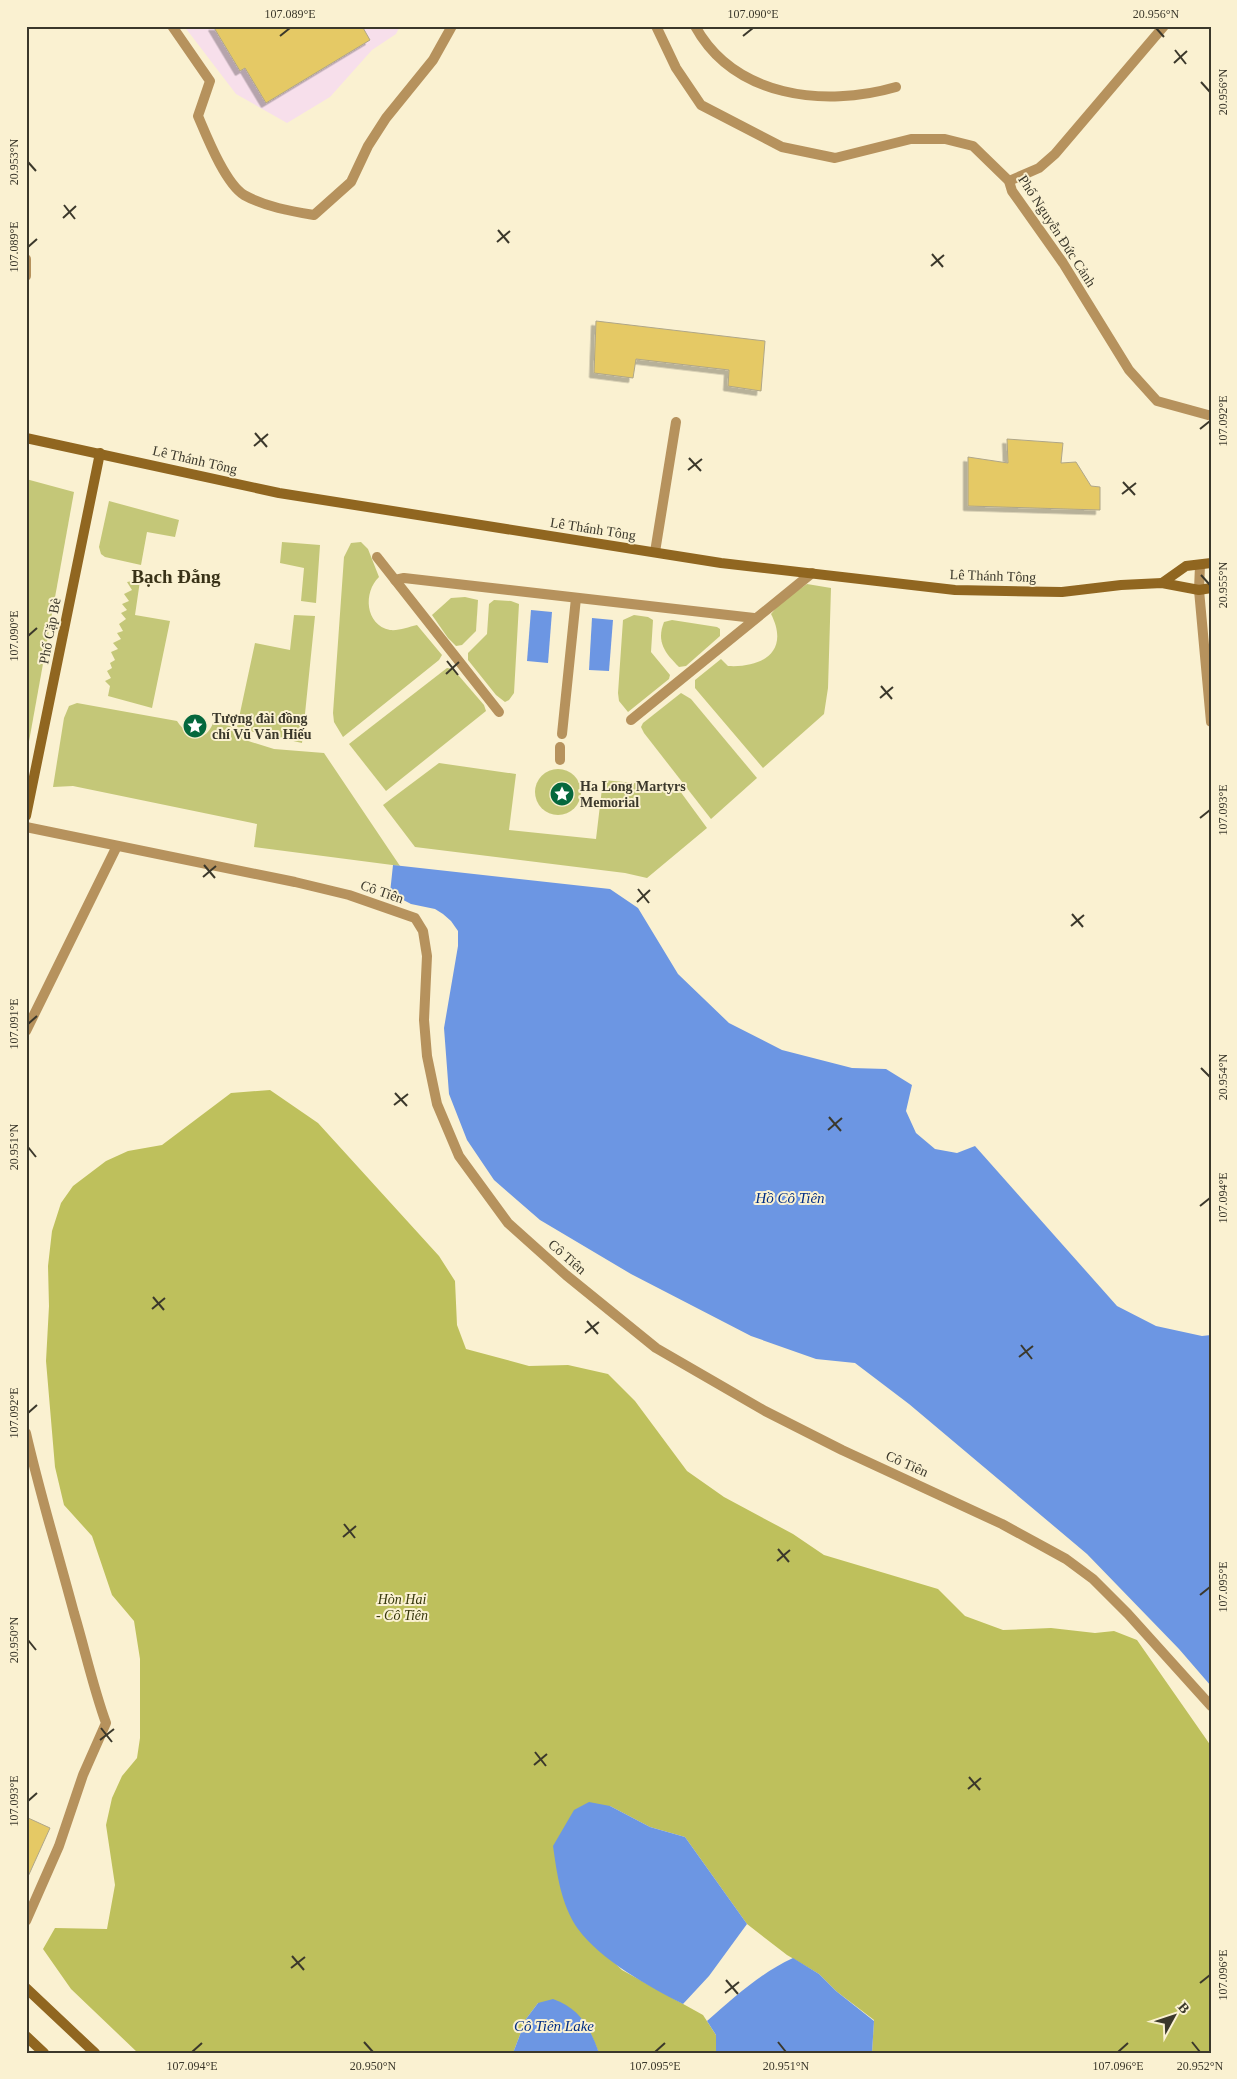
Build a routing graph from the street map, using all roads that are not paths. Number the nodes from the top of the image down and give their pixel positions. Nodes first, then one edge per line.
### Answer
1 (172, 26) edge
2 (452, 26) edge
3 (656, 26) edge
4 (695, 26) edge
5 (1164, 26) edge
6 (896, 87) dead end
7 (1009, 182) junction
8 (26, 259) edge
9 (26, 276) edge
10 (1210, 416) edge
11 (676, 422) dead end
12 (26, 438) edge
13 (100, 453) junction
14 (655, 552) junction
15 (377, 557) dead end
16 (1205, 564) edge
17 (812, 573) junction
18 (395, 580) junction
19 (1162, 584) junction
20 (1211, 588) edge
21 (1199, 590) junction
22 (576, 598) junction
23 (754, 618) junction
24 (499, 712) dead end
25 (631, 720) dead end
26 (1211, 722) edge
27 (562, 734) dead end
28 (560, 747) dead end
29 (560, 760) dead end
30 (26, 816) edge
31 (26, 827) edge
32 (117, 846) junction
33 (26, 1031) edge
34 (26, 1433) edge
35 (1211, 1706) edge
36 (26, 1921) edge
37 (26, 1988) edge
38 (26, 2036) edge
39 (44, 2053) edge
40 (95, 2053) edge

1 - 2 street
3 - 7 street, Phố Nguyễn Đức Cảnh
4 - 6 street
5 - 7 street
7 - 10 street, Phố Nguyễn Đức Cảnh
8 - 9 street
11 - 14 street
12 - 13 main road, Lê Thánh Tông
13 - 14 main road, Lê Thánh Tông
13 - 30 main road, Phố Cặp Bè
14 - 17 main road, Lê Thánh Tông
15 - 18 street
16 - 19 main road
16 - 21 street
17 - 19 main road, Lê Thánh Tông
17 - 23 street
18 - 22 street
18 - 24 street
19 - 21 main road, Lê Thánh Tông
20 - 21 main road, Lê Thánh Tông
21 - 26 street
22 - 23 street
22 - 27 street
23 - 25 street
28 - 29 street
31 - 32 street, Cô Tiên
32 - 33 street
32 - 35 street, Cô Tiên
34 - 36 street
37 - 40 main road
38 - 39 main road

